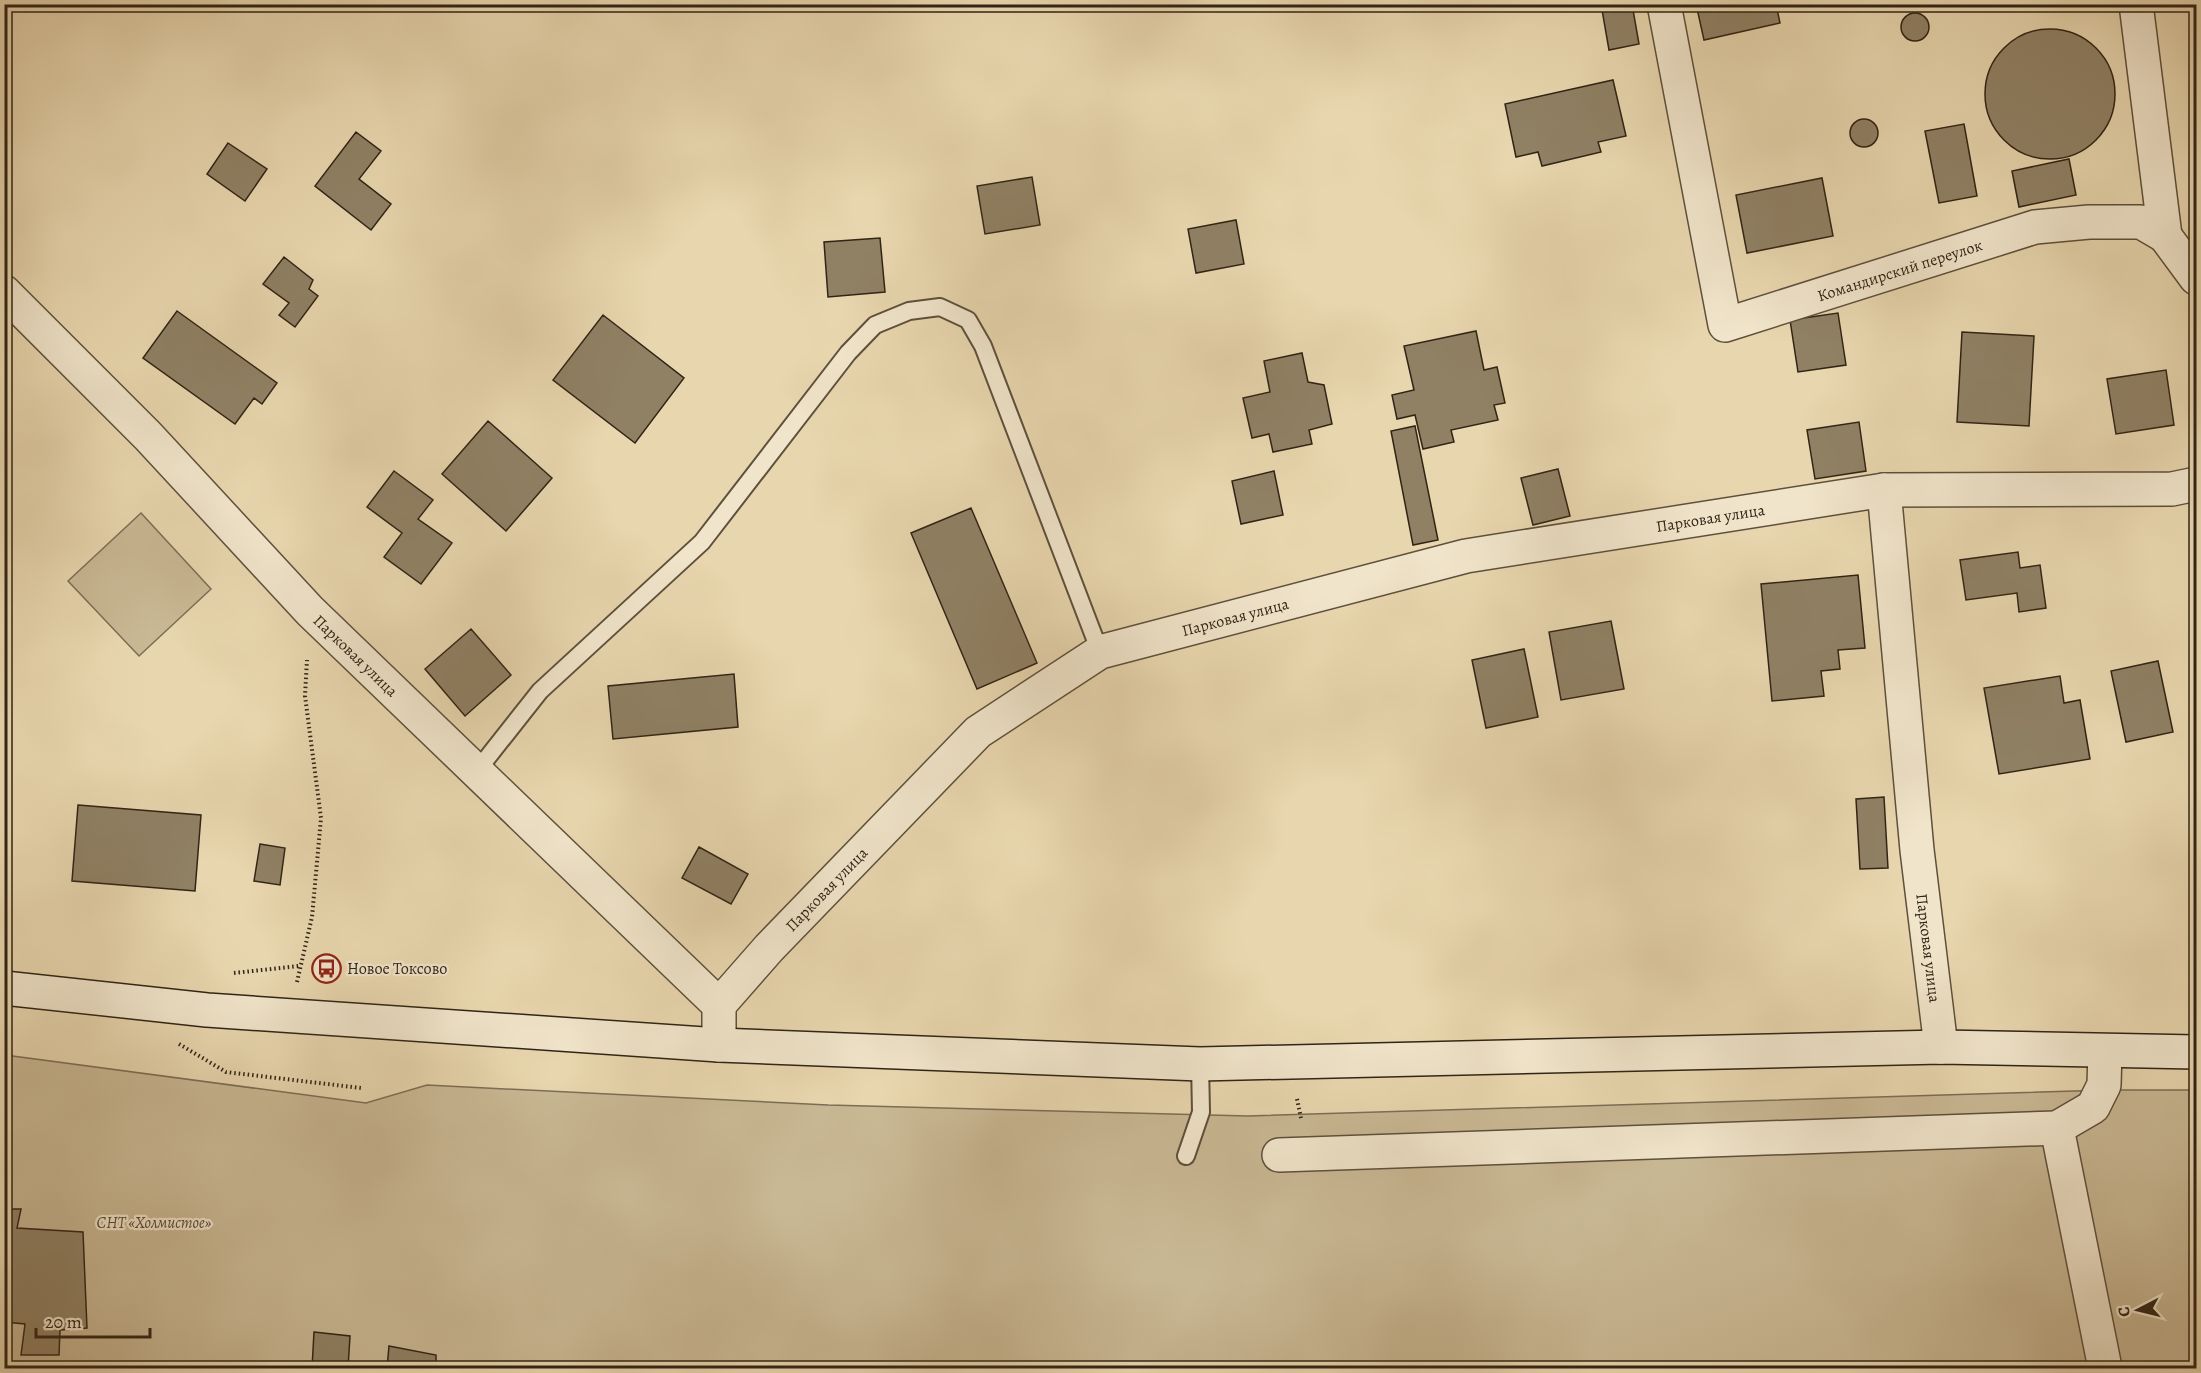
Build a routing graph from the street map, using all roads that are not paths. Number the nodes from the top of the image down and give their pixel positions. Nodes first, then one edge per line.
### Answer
1 (1664, 4) edge
2 (2136, 4) edge
3 (2164, 236) junction
4 (2196, 278) edge
5 (4, 292) edge
6 (2196, 484) edge
7 (1884, 490) junction
8 (1100, 652) junction
9 (476, 772) junction
10 (4, 988) edge
11 (719, 1005) junction
12 (719, 1045) junction
13 (1941, 1047) junction
14 (2105, 1051) junction
15 (2196, 1052) edge
16 (1200, 1064) junction
17 (2057, 1128) junction
18 (1294, 1154) road end
19 (1186, 1156) dead end
20 (2105, 1368) edge

1 - 3 street, Командирский переулок
2 - 3 street
3 - 4 street
5 - 9 street, Парковая улица
6 - 7 street, Парковая улица
7 - 8 street, Парковая улица
7 - 13 street, Парковая улица
8 - 9 lane
8 - 11 street, Парковая улица
9 - 11 street, Парковая улица
10 - 12 street
11 - 12 street
12 - 16 street
13 - 14 street
13 - 16 street
14 - 15 street
14 - 17 street
16 - 19 lane
17 - 18 street
17 - 20 street

